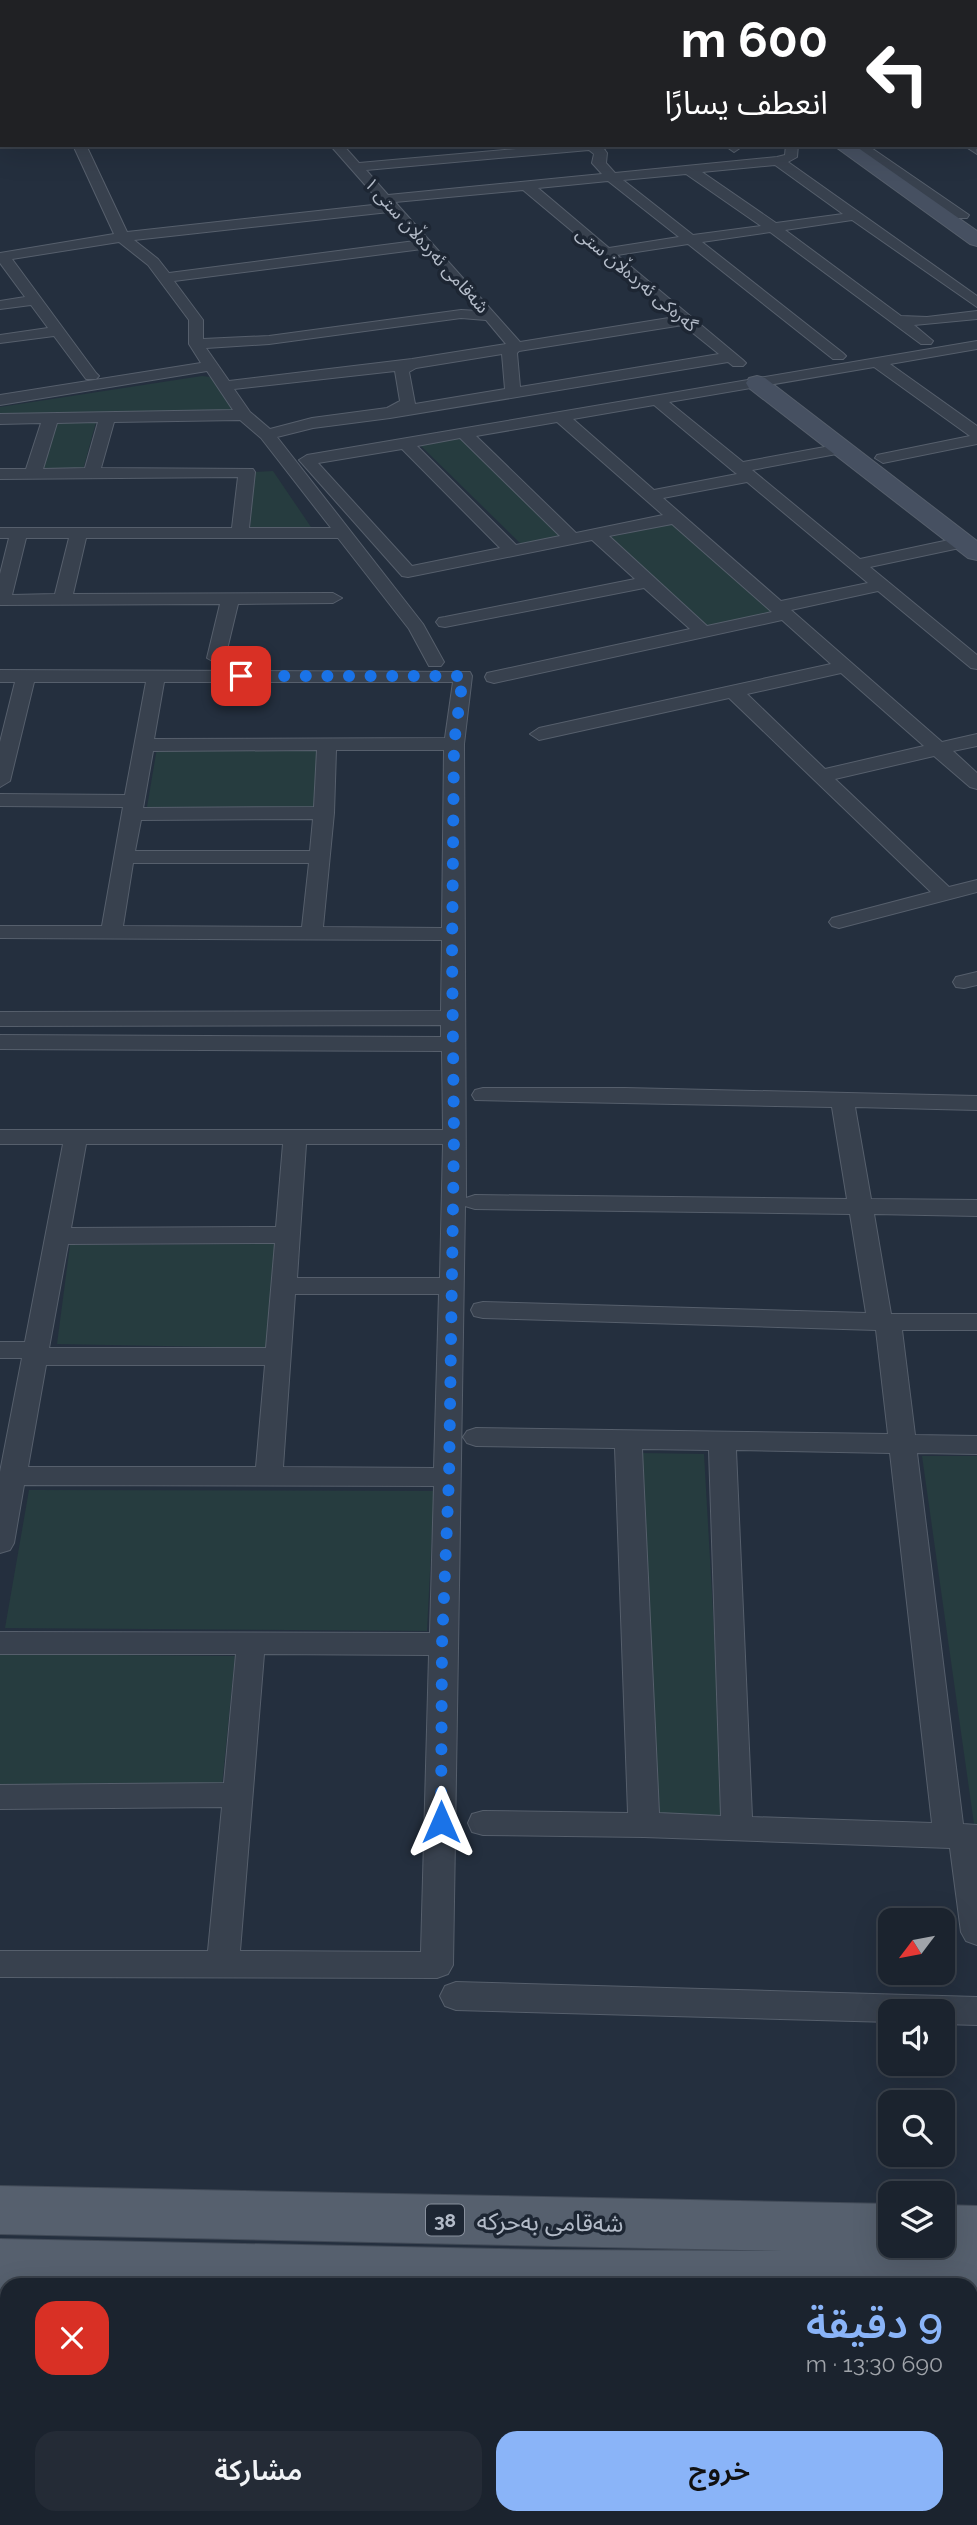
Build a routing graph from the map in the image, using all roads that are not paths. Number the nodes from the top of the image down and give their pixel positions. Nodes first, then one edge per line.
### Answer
1 (80, 147) edge
2 (338, 147) edge
3 (592, 147) edge
4 (734, 147) edge
5 (792, 147) edge
6 (845, 147) edge
7 (861, 147) edge
8 (778, 162) junction
9 (737, 166) junction
10 (358, 167) junction
11 (691, 171) junction
12 (612, 177) junction
13 (527, 186) junction
14 (390, 203) junction
15 (977, 213) edge
16 (962, 215) junction
17 (855, 216) junction
18 (977, 225) edge
19 (772, 227) junction
20 (122, 237) junction
21 (690, 239) junction
22 (977, 240) edge
23 (425, 244) junction
24 (607, 252) junction
25 (1, 257) edge
26 (165, 278) junction
27 (35, 300) junction
28 (977, 303) edge
29 (0, 305) edge
30 (977, 315) edge
31 (491, 316) junction
32 (685, 320) junction
33 (897, 320) junction
34 (57, 331) junction
35 (0, 339) edge
36 (926, 341) junction
37 (976, 343) edge
38 (514, 348) junction
39 (203, 355) junction
40 (838, 356) junction
41 (730, 357) junction
42 (877, 362) junction
43 (412, 364) junction
44 (512, 369) junction
45 (91, 376) junction
46 (761, 378) junction
47 (405, 383) junction
48 (225, 387) junction
49 (0, 391) edge
50 (513, 391) junction
51 (494, 395) junction
52 (0, 400) edge
53 (657, 400) junction
54 (419, 408) junction
55 (390, 413) junction
56 (243, 415) junction
57 (560, 416) junction
58 (0, 419) edge
59 (50, 419) junction
60 (107, 419) junction
61 (464, 433) junction
62 (977, 433) edge
63 (267, 435) junction
64 (977, 439) edge
65 (405, 443) junction
66 (841, 449) junction
67 (883, 458) junction
68 (92, 473) junction
69 (745, 473) junction
70 (0, 474) edge
71 (33, 474) junction
72 (650, 496) junction
73 (676, 518) junction
74 (0, 533) edge
75 (19, 533) junction
76 (79, 533) junction
77 (240, 533) junction
78 (342, 533) junction
79 (596, 534) junction
80 (572, 538) junction
81 (972, 541) edge
82 (512, 551) junction
83 (857, 565) junction
84 (648, 582) junction
85 (881, 585) junction
86 (63, 598) junction
87 (333, 598) dead end
88 (1, 600) edge
89 (230, 600) junction
90 (782, 611) junction
91 (445, 622) dead end
92 (703, 632) junction
93 (216, 658) dead end
94 (435, 662) dead end
95 (977, 664) edge
96 (845, 667) junction
97 (0, 676) edge
98 (26, 676) junction
99 (156, 676) junction
100 (494, 677) dead end
101 (734, 692) junction
102 (539, 734) dead end
103 (977, 740) edge
104 (327, 744) junction
105 (454, 744) junction
106 (145, 745) junction
107 (938, 748) junction
108 (821, 776) junction
109 (0, 780) edge
110 (977, 783) edge
111 (0, 800) edge
112 (134, 808) junction
113 (324, 813) junction
114 (125, 857) junction
115 (320, 857) junction
116 (977, 886) edge
117 (945, 894) junction
118 (839, 922) dead end
119 (0, 932) edge
120 (312, 932) junction
121 (111, 933) junction
122 (452, 934) junction
123 (452, 1018) junction
124 (0, 1019) edge
125 (0, 1042) edge
126 (452, 1044) junction
127 (483, 1095) dead end
128 (843, 1101) junction
129 (977, 1102) edge
130 (295, 1136) junction
131 (0, 1137) edge
132 (76, 1137) junction
133 (454, 1137) junction
134 (475, 1202) dead end
135 (861, 1208) junction
136 (977, 1208) edge
137 (288, 1235) junction
138 (57, 1236) junction
139 (286, 1286) junction
140 (450, 1286) junction
141 (483, 1310) dead end
142 (884, 1322) junction
143 (977, 1322) edge
144 (0, 1350) edge
145 (35, 1354) junction
146 (278, 1356) junction
147 (476, 1437) dead end
148 (628, 1438) junction
149 (722, 1440) junction
150 (901, 1443) junction
151 (977, 1445) edge
152 (12, 1476) junction
153 (269, 1477) junction
154 (449, 1477) junction
155 (0, 1543) edge
156 (0, 1643) edge
157 (251, 1644) junction
158 (442, 1644) junction
159 (235, 1796) junction
160 (0, 1797) edge
161 (483, 1822) dead end
162 (644, 1825) junction
163 (737, 1828) junction
164 (963, 1836) edge
165 (977, 1932) edge
166 (0, 1964) edge
167 (223, 1964) junction
168 (456, 1996) dead end
169 (977, 2011) edge
170 (0, 2210) edge
171 (546, 2222) junction
172 (955, 2230) edge
173 (977, 2231) edge
174 (651, 2250) junction
175 (0, 2263) edge
176 (898, 2263) edge
177 (977, 2277) edge
178 (277, 2278) edge
179 (522, 2278) edge

1 - 20 street
2 - 10 street, شەقامی ئەردەڵان ستی ١
3 - 10 street
3 - 12 street
4 - 9 street
5 - 8 street
6 - 22 street
7 - 16 street
8 - 9 street
8 - 17 street
9 - 11 street
10 - 14 street, شەقامی ئەردەڵان ستی ١
11 - 12 street
11 - 19 street
12 - 13 street
12 - 21 street
13 - 14 street
13 - 24 street, گەرەکی ئەردەڵان ستی
14 - 20 street
14 - 23 street, شەقامی ئەردەڵان ستی ١
15 - 16 street
16 - 18 street
17 - 19 street
17 - 28 street
19 - 21 street
19 - 33 street
20 - 25 street
20 - 26 street
21 - 24 street
21 - 40 street
23 - 26 street
23 - 31 street, شەقامی ئەردەڵان ستی ١
24 - 32 street, گەرەکی ئەردەڵان ستی
25 - 27 street
26 - 39 street
27 - 29 street
27 - 34 street
30 - 33 street
31 - 38 street, شەقامی ئەردەڵان ستی ١
31 - 39 street
32 - 38 street
32 - 41 street, گەرەکی ئەردەڵان ستی
33 - 36 street
34 - 35 street
34 - 45 street
36 - 37 street
36 - 40 street
37 - 42 street
38 - 43 street
38 - 44 street
39 - 45 street
39 - 48 street
39 - 52 street
40 - 46 street
41 - 46 street, گەرەکی ئەردەڵان ستی
41 - 50 street
42 - 46 street
42 - 62 street
43 - 47 street
43 - 48 street
44 - 50 street
44 - 51 street
45 - 49 street
46 - 53 street
46 - 66 street
46 - 67 street
47 - 54 street
47 - 55 street
48 - 56 street
50 - 51 street
51 - 54 street
53 - 57 street
53 - 69 street
54 - 55 street
55 - 63 street
56 - 60 street
56 - 63 street
57 - 61 street
57 - 72 street
58 - 59 street
59 - 60 street
59 - 71 street
60 - 68 street
61 - 65 street
61 - 80 street
63 - 78 street
64 - 67 street
65 - 82 street
65 - 82 street
66 - 69 street
66 - 81 street
67 - 81 street
68 - 71 street
68 - 77 street
69 - 72 street
69 - 83 street
70 - 71 street
72 - 73 street
73 - 79 street
73 - 90 street
74 - 75 street
75 - 76 street
75 - 88 street
76 - 77 street
76 - 86 street
77 - 78 street
78 - 94 street
79 - 80 street
79 - 84 street
80 - 82 street
81 - 83 street
83 - 85 street
84 - 91 street
84 - 92 street
85 - 90 street
85 - 95 street
86 - 88 street
86 - 89 street
87 - 89 street
89 - 93 street
90 - 92 street
90 - 96 street
92 - 100 street
96 - 101 street
96 - 107 street
97 - 98 street
98 - 99 street
98 - 109 street
99 - 105 street
99 - 106 street
101 - 102 street
101 - 108 street
103 - 107 street
104 - 105 street
104 - 106 street
104 - 113 street
105 - 122 street
106 - 112 street
107 - 108 street
107 - 110 street
108 - 117 street
111 - 112 street
112 - 113 street
112 - 114 street
113 - 115 street
114 - 115 street
114 - 121 street
115 - 120 street
116 - 117 street
117 - 118 street
119 - 121 street
120 - 121 street
120 - 122 street
122 - 123 street
123 - 124 street
123 - 126 street
125 - 126 street
126 - 133 street
127 - 128 street
128 - 129 street
128 - 135 street
130 - 132 street
130 - 133 street
130 - 137 street
131 - 132 street
132 - 138 street
133 - 140 street
134 - 135 street
135 - 136 street
135 - 142 street
137 - 138 street
137 - 139 street
138 - 145 street
139 - 140 street
139 - 146 street
140 - 154 street
141 - 142 street
142 - 143 street
142 - 150 street
144 - 145 street
145 - 146 street
145 - 152 street
146 - 153 street
147 - 148 street
148 - 149 street
148 - 162 street
149 - 150 street
149 - 163 street
150 - 151 street
150 - 164 street
152 - 153 street
152 - 155 street
153 - 154 street
154 - 158 street
156 - 157 street
157 - 158 street
157 - 159 street
158 - 167 street
159 - 160 street
159 - 167 street
161 - 162 street
162 - 163 street
163 - 164 street
164 - 165 street
166 - 167 street
168 - 169 street
170 - 171 main road, شەقامی بەحرکە / 38
171 - 174 main road, شەقامی بەحرکە / 38
171 - 179 main road
172 - 173 main road
174 - 176 main road, شەقامی بەحرکە / 38
174 - 179 main road, شەقامی بەحرکە / 38
175 - 178 main road, شەقامی بەحرکە / 38
176 - 177 main road, شەقامی بەحرکە / 38
178 - 179 main road, شەقامی بەحرکە / 38

